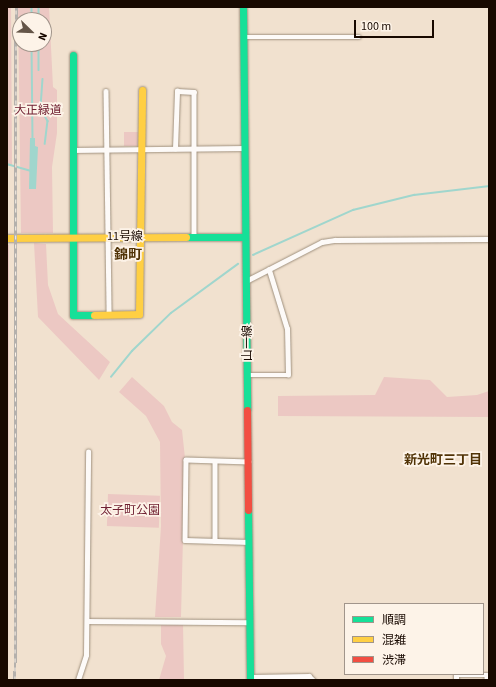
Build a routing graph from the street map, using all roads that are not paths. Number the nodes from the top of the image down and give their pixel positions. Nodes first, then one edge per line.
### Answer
1 (243, 7) edge
2 (243, 37) junction
3 (359, 37) dead end
4 (73, 55) dead end
5 (142, 90) dead end
6 (106, 91) dead end
7 (243, 148) junction
8 (108, 149) junction
9 (141, 149) junction
10 (175, 149) junction
11 (194, 149) junction
12 (74, 150) junction
13 (107, 237) junction
14 (140, 237) junction
15 (194, 237) junction
16 (244, 237) junction
17 (7, 238) edge
18 (73, 238) junction
19 (489, 239) edge
20 (269, 270) junction
21 (246, 281) junction
22 (109, 315) junction
23 (248, 375) junction
24 (88, 452) dead end
25 (215, 461) junction
26 (249, 462) junction
27 (216, 541) junction
28 (249, 542) junction
29 (87, 621) junction
30 (249, 622) junction
31 (250, 678) edge
32 (78, 680) edge
33 (313, 680) edge
34 (456, 680) edge
35 (487, 680) edge

1 - 2 street, 山一線
2 - 3 street
2 - 7 street, 山一線
4 - 12 street
5 - 9 street
6 - 8 street
7 - 11 street
7 - 16 street, 山一線
8 - 9 street
8 - 12 street
8 - 13 street
9 - 10 street
9 - 14 street
10 - 11 street
10 - 11 street
11 - 15 street
12 - 18 street
13 - 14 street, 11号線
13 - 18 street, 11号線
13 - 22 street
14 - 15 street, 11号線
14 - 22 street
15 - 16 street, 11号線
16 - 21 street, 山一線
17 - 18 street, 11号線
18 - 22 street
19 - 20 street
20 - 21 street
20 - 23 street
21 - 23 street, 山一線
23 - 26 street, 山一線
24 - 29 street
25 - 26 street
25 - 27 street
25 - 27 street
26 - 28 street, 山一線
27 - 28 street
28 - 30 street, 山一線
29 - 30 street
29 - 32 street
30 - 31 street, 山一線
31 - 33 street
34 - 35 street

